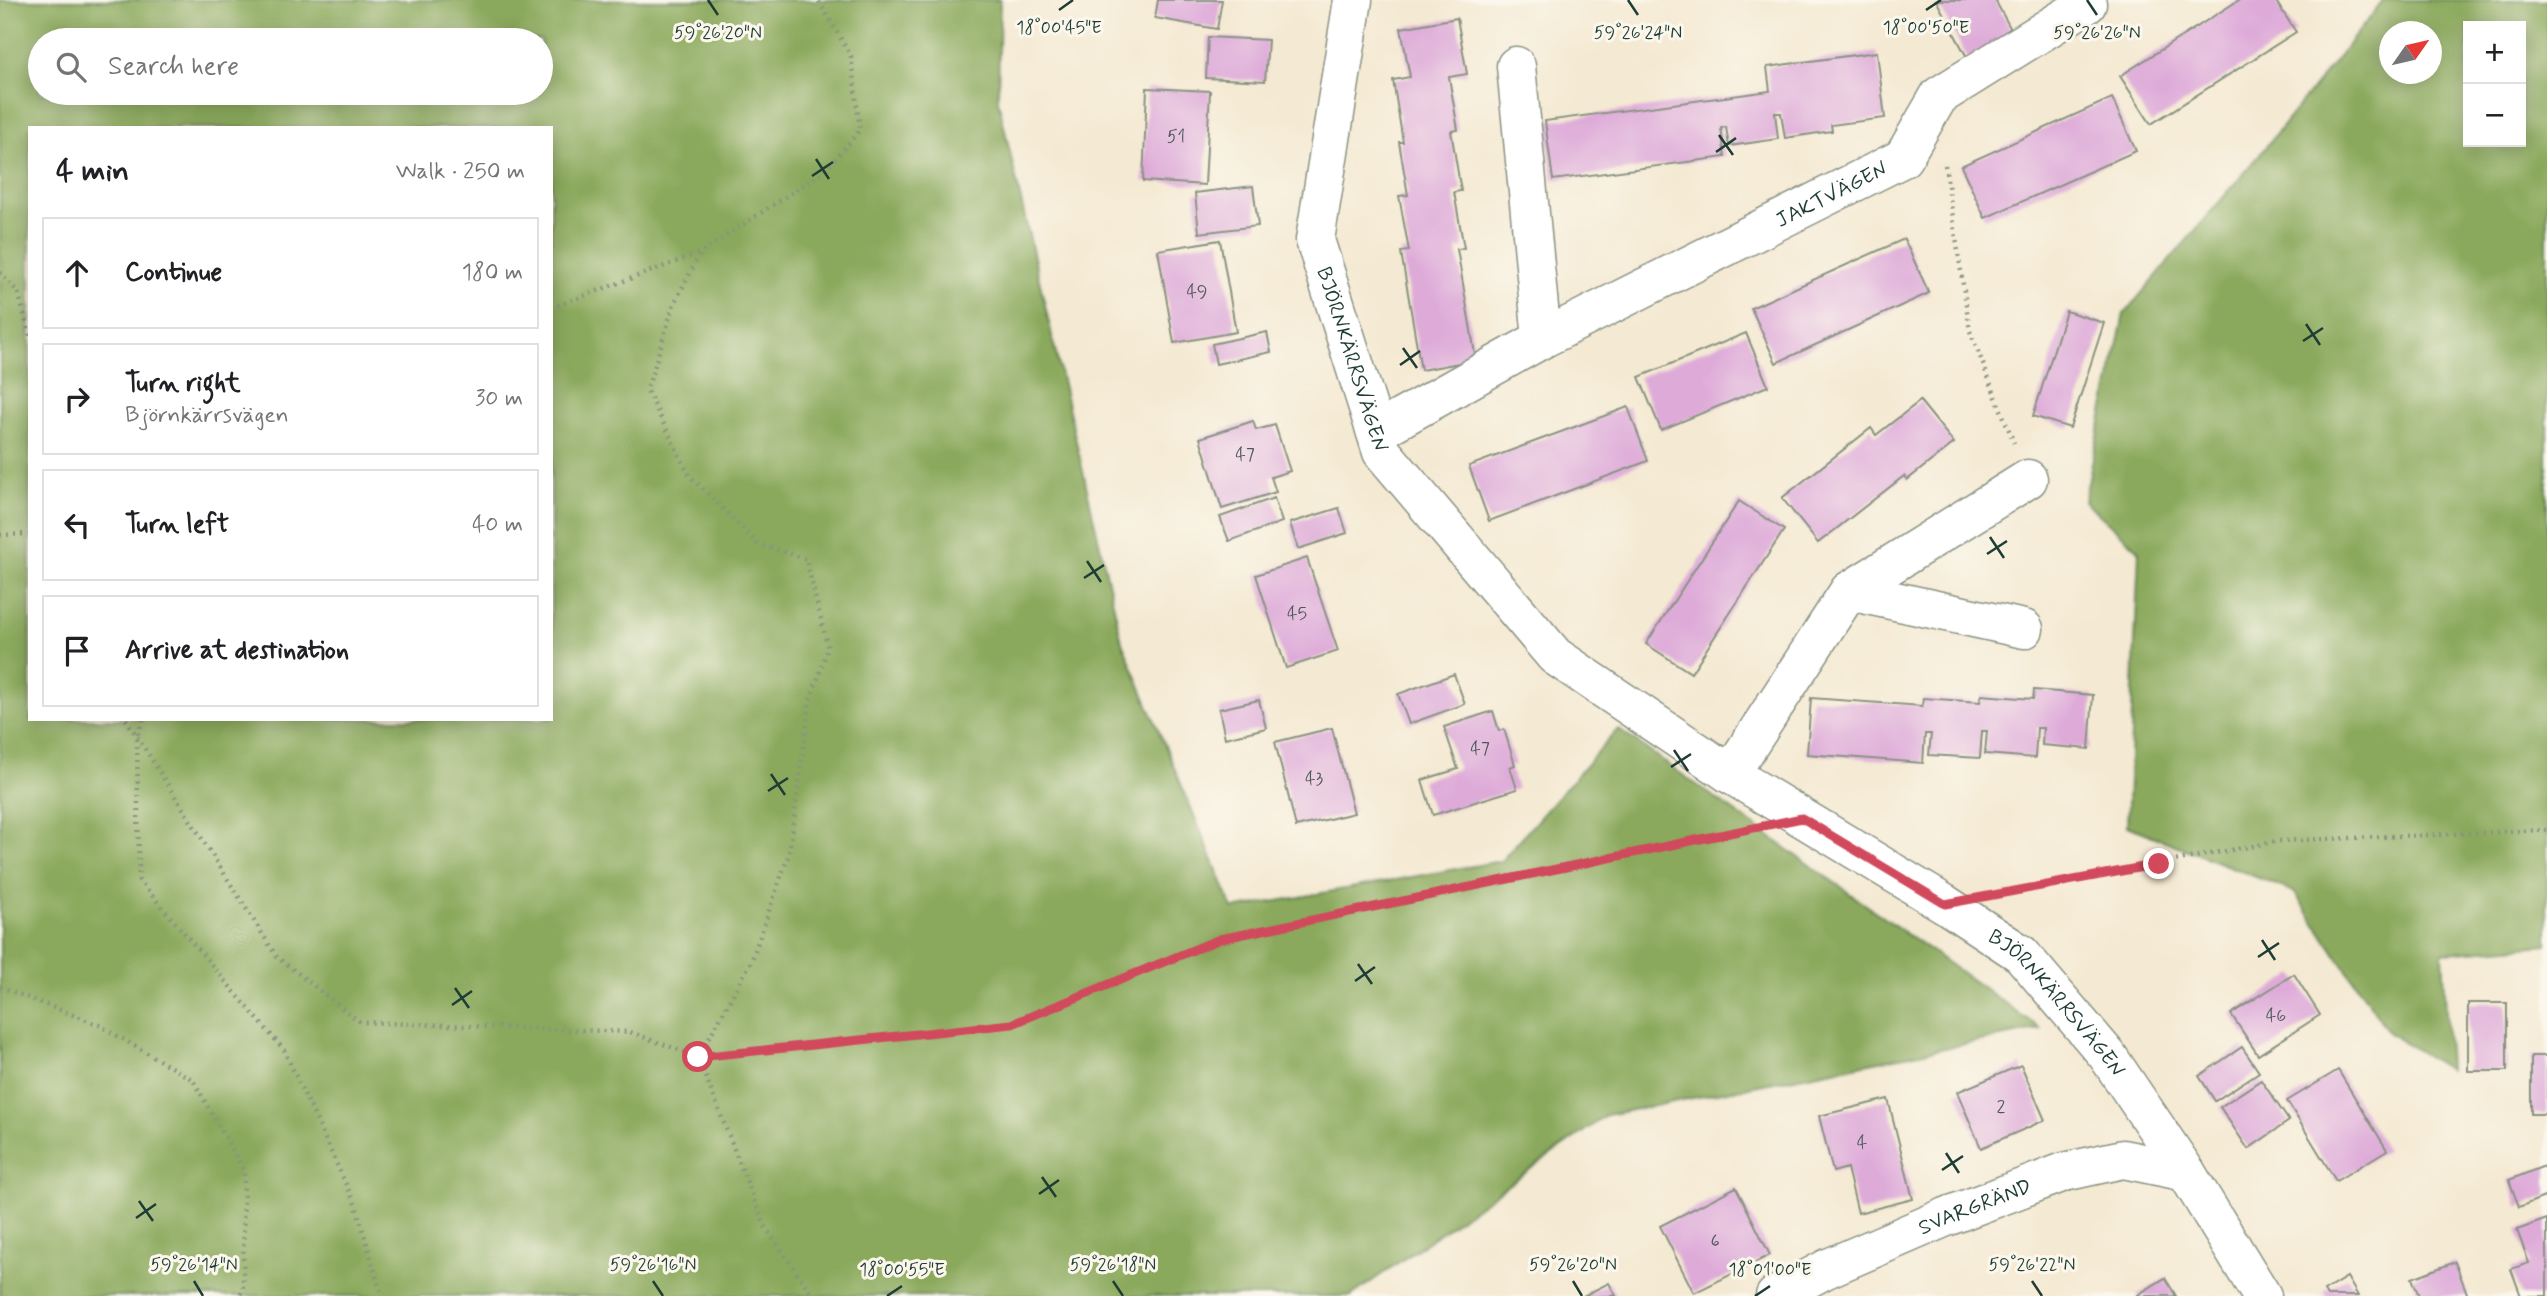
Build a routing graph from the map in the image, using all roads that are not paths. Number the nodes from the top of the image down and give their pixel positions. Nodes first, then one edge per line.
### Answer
1 (1353, 0) edge
2 (2088, 1) edge
3 (1516, 66) dead end
4 (1542, 339) junction
5 (1376, 432) junction
6 (2028, 479) road end
7 (1849, 591) junction
8 (2024, 629) dead end
9 (1730, 774) junction
10 (2186, 1172) junction
11 (1775, 1296) edge
12 (2262, 1296) edge

1 - 5 street, BJÖRNKÄRRSVÄGEN
2 - 4 street, JAKTVÄGEN
3 - 4 street
4 - 5 street, JAKTVÄGEN
5 - 9 street, BJÖRNKÄRRSVÄGEN
6 - 7 street
7 - 8 street
7 - 9 street
9 - 10 street, BJÖRNKÄRRSVÄGEN
10 - 11 street, SVARGRÄND
10 - 12 street, BJÖRNKÄRRSVÄGEN

